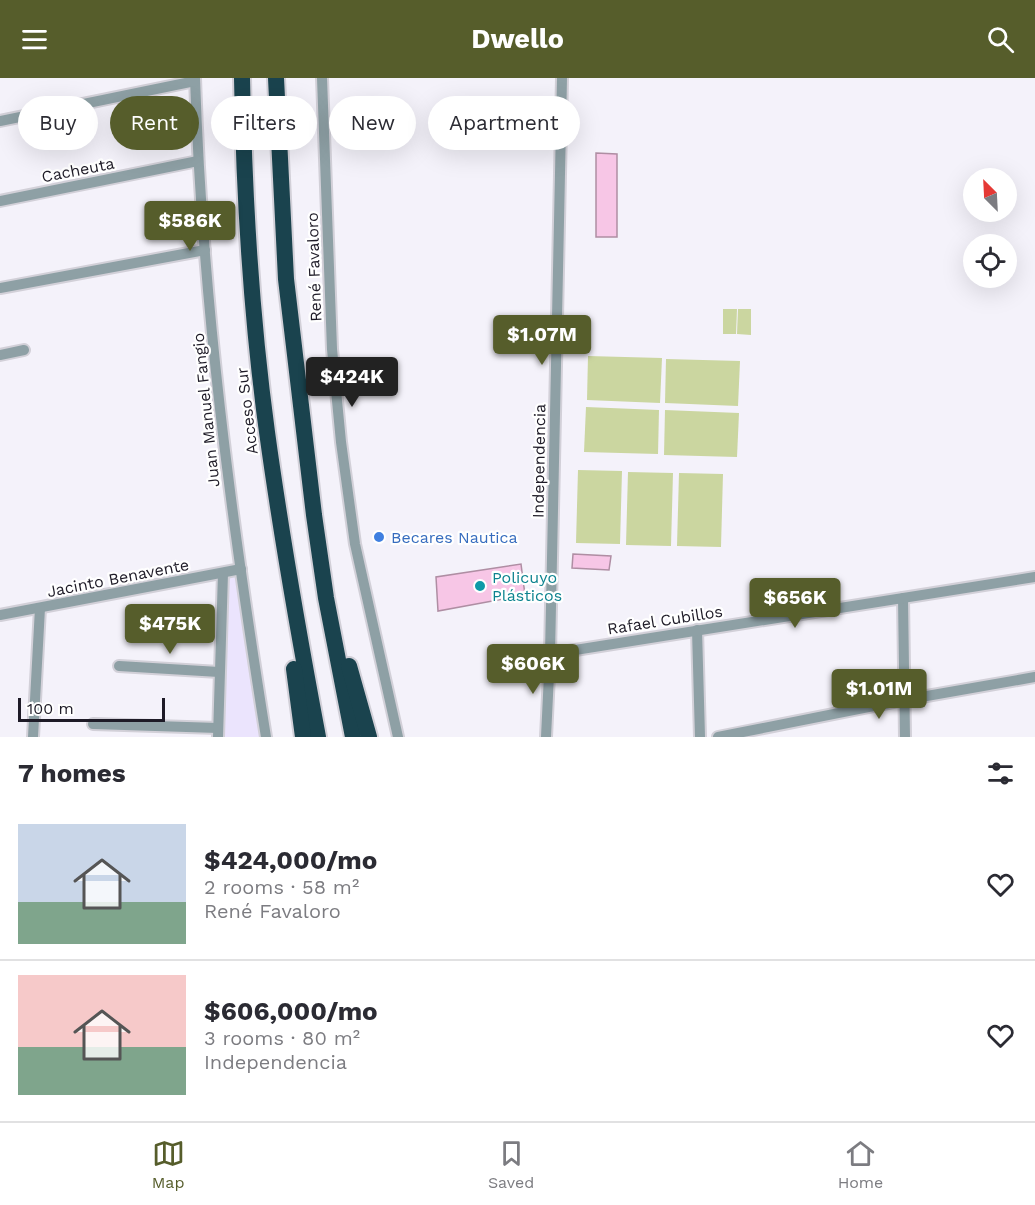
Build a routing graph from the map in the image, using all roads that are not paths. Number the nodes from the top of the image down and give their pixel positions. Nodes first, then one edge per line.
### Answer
1 (242, 78) edge
2 (276, 78) edge
3 (322, 78) edge
4 (562, 78) edge
5 (195, 80) edge
6 (0, 121) edge
7 (198, 161) junction
8 (0, 201) edge
9 (282, 205) junction
10 (205, 250) junction
11 (0, 288) edge
12 (24, 350) dead end
13 (0, 355) edge
14 (267, 431) junction
15 (241, 569) junction
16 (224, 573) junction
17 (1035, 577) edge
18 (903, 598) junction
19 (40, 608) junction
20 (0, 615) edge
21 (698, 630) junction
22 (550, 654) junction
23 (119, 666) dead end
24 (219, 672) junction
25 (1035, 677) edge
26 (904, 700) junction
27 (93, 724) dead end
28 (218, 732) edge
29 (33, 737) edge
30 (266, 737) edge
31 (303, 737) edge
32 (318, 737) edge
33 (353, 737) edge
34 (369, 737) edge
35 (398, 737) edge
36 (546, 737) edge
37 (700, 737) edge
38 (718, 737) edge
39 (905, 737) edge

1 - 14 highway, Acceso Sur
2 - 9 highway
3 - 35 street, René Favaloro
4 - 22 street, Independencia
5 - 6 street
5 - 7 street, Juan Manuel Fangio
7 - 8 street, Cacheuta
7 - 10 street, Juan Manuel Fangio
9 - 33 highway
9 - 34 highway
10 - 11 street
10 - 15 street, Juan Manuel Fangio
12 - 13 street
14 - 31 highway
14 - 32 highway, Acceso Sur
15 - 16 street, Jacinto Benavente
15 - 30 street, Juan Manuel Fangio
16 - 19 street, Jacinto Benavente
16 - 24 street
17 - 18 street, Rafael Cubillos
18 - 21 street, Rafael Cubillos
18 - 26 street
19 - 20 street, Jacinto Benavente
19 - 29 street
21 - 22 street, Rafael Cubillos
21 - 37 street
22 - 36 street, Independencia
23 - 24 street
24 - 28 street
25 - 26 street
26 - 38 street
26 - 39 street
27 - 28 street

